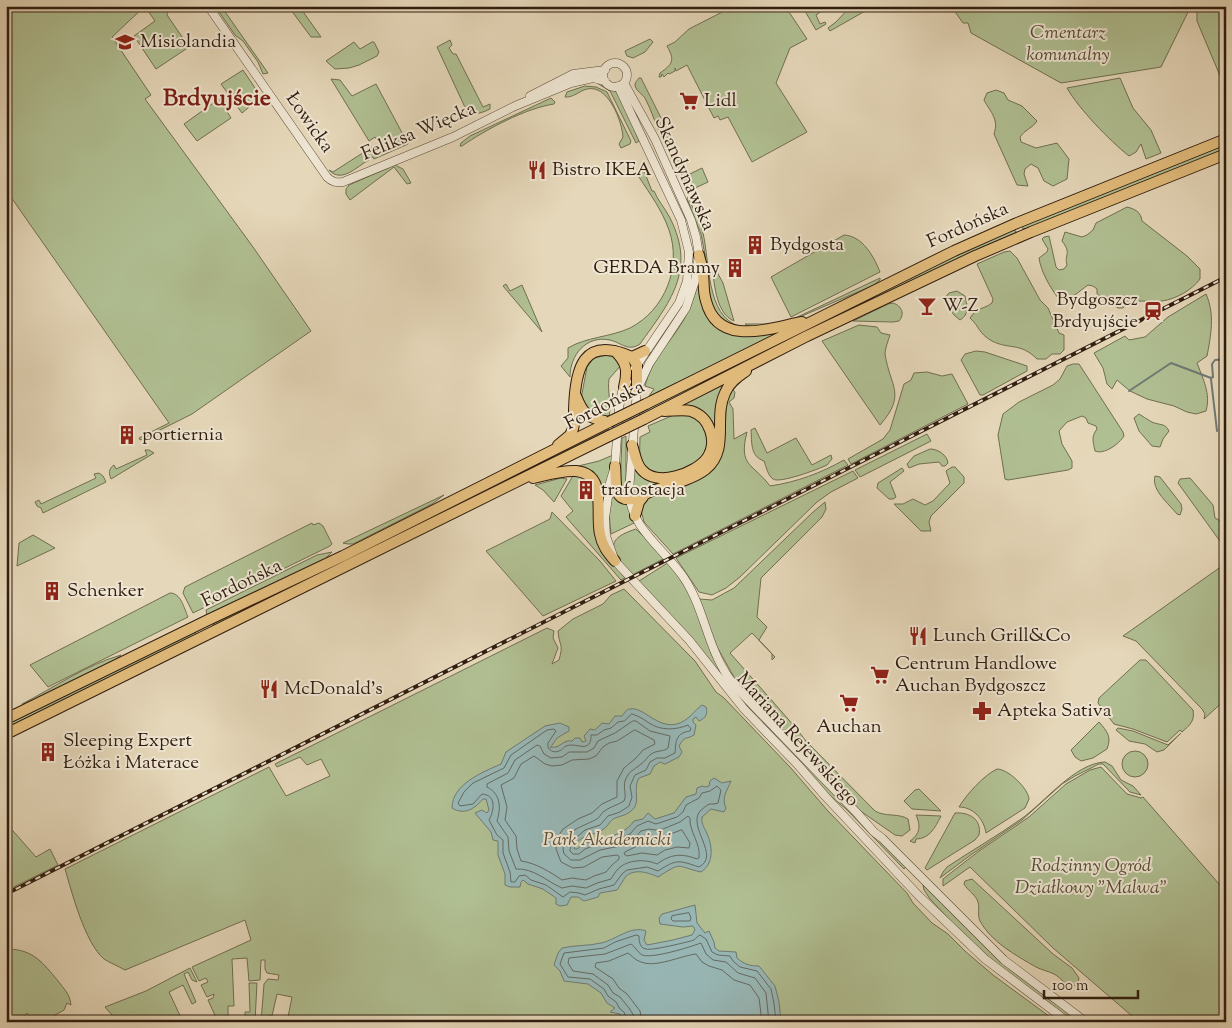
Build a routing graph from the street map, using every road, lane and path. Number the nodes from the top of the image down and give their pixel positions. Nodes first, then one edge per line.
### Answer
1 (208, 6) edge
2 (604, 70) junction
3 (605, 81) junction
4 (621, 85) junction
5 (515, 106) junction
6 (1226, 139) edge
7 (1226, 154) edge
8 (334, 182) joint
9 (699, 255) junction
10 (816, 319) junction
11 (615, 351) junction
12 (645, 351) joint
13 (634, 361) junction
14 (757, 363) junction
15 (624, 387) junction
16 (637, 390) junction
17 (576, 396) junction
18 (658, 412) junction
19 (613, 424) junction
20 (632, 445) junction
21 (548, 454) junction
22 (615, 466) junction
23 (520, 480) junction
24 (643, 496) junction
25 (629, 499) junction
26 (636, 516) junction
27 (615, 561) junction
28 (6, 719) edge
29 (6, 734) edge
30 (1068, 1022) edge
31 (1086, 1022) edge

1 - 8 street, Łowicka
2 - 3 street
2 - 4 street
2 - 5 street, Feliksa Więcka
3 - 4 street
3 - 5 street, Feliksa Więcka
4 - 9 street, Skandynawska
4 - 12 street, Skandynawska
5 - 8 street, Feliksa Więcka
6 - 10 main road, Fordońska
7 - 14 main road, Fordońska
9 - 10 main road
9 - 16 street, Skandynawska
10 - 19 main road, Fordońska, bridge
11 - 13 main road
11 - 15 main road
11 - 17 main road
12 - 13 main road
13 - 15 street
13 - 16 main road
14 - 18 main road, Fordońska
14 - 24 main road
15 - 19 street
16 - 20 street, Skandynawska
17 - 19 main road
17 - 21 main road
18 - 20 main road
18 - 23 main road, Fordońska, bridge
19 - 21 main road, Fordońska
19 - 22 street, Mariana Rejewskiego
20 - 25 street, Mariana Rejewskiego
21 - 28 main road, Fordońska
22 - 25 main road
22 - 27 street, Mariana Rejewskiego
23 - 27 main road
23 - 29 main road, Fordońska
24 - 25 main road
24 - 26 main road
25 - 26 street, Mariana Rejewskiego
26 - 31 street, Mariana Rejewskiego
27 - 30 street, Mariana Rejewskiego

